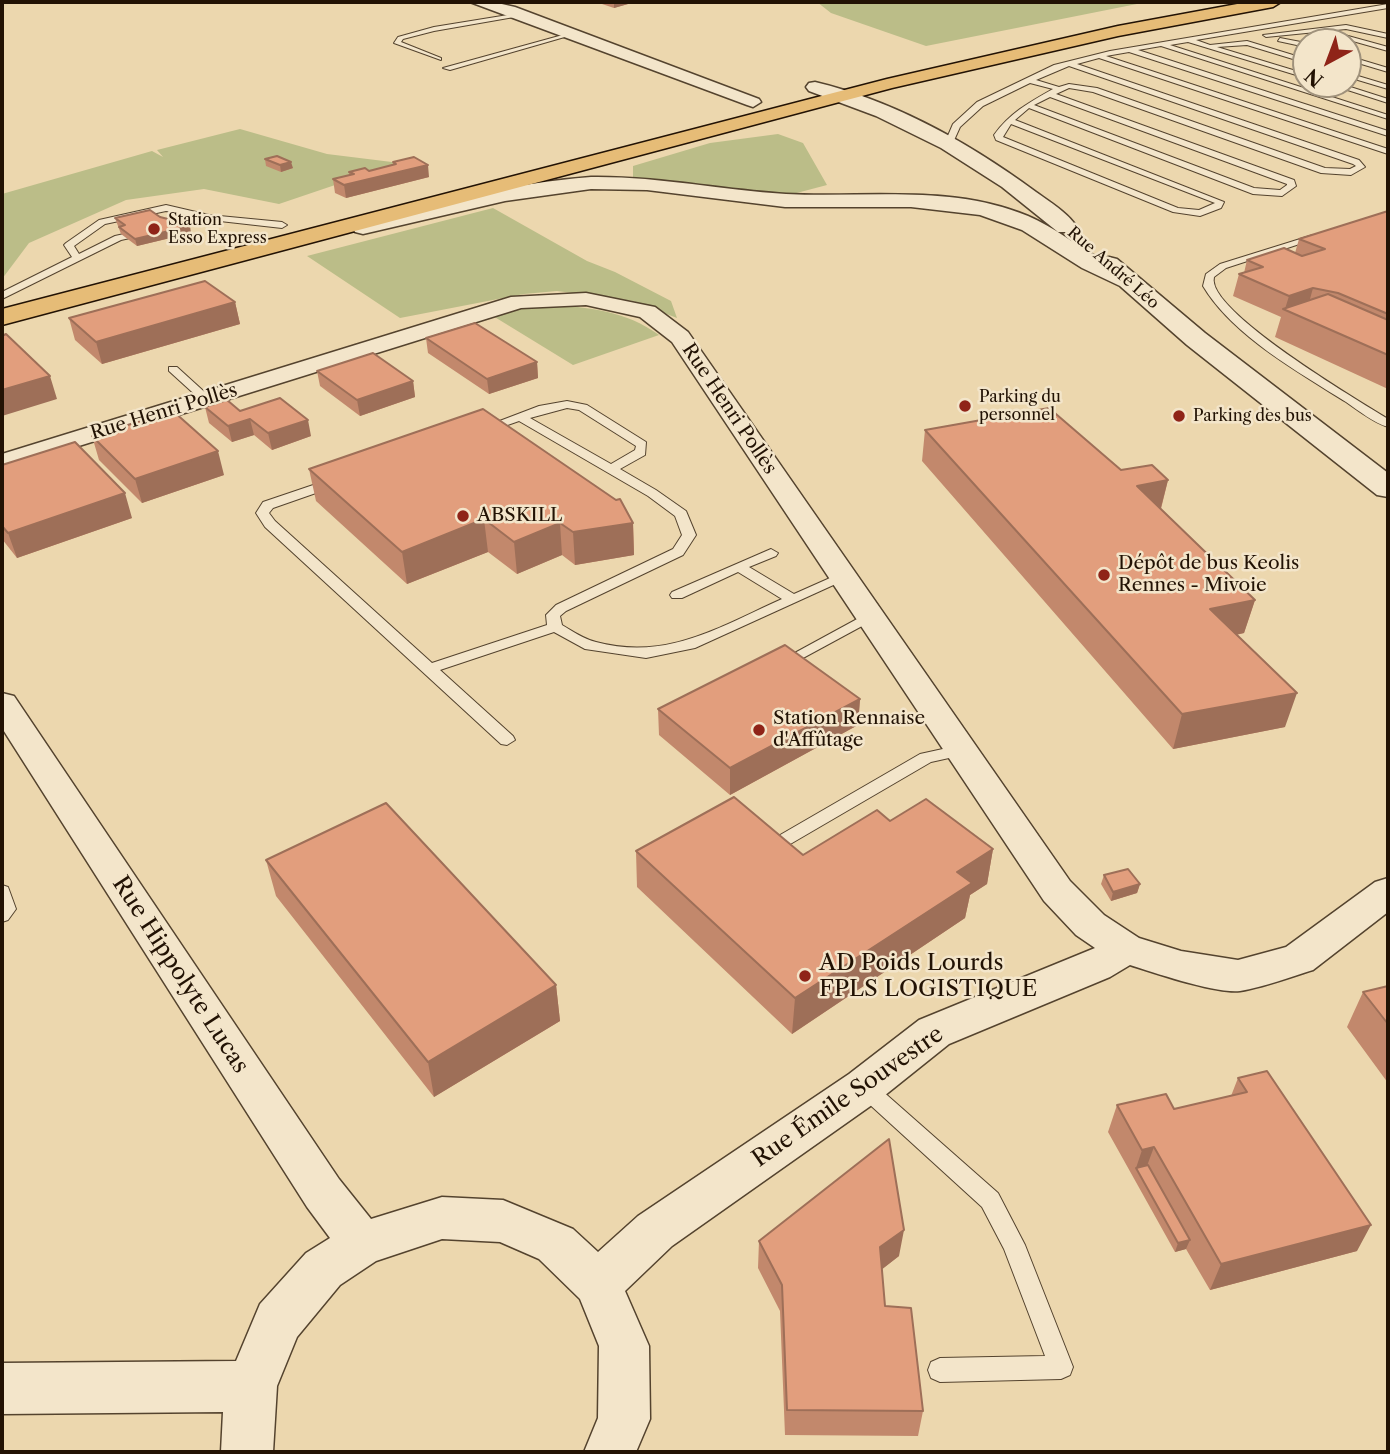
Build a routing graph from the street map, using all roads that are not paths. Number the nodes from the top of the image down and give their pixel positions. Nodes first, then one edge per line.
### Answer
1 (477, 2) edge
2 (1215, 2) edge
3 (1273, 2) edge
4 (1388, 6) edge
5 (510, 10) junction
6 (1280, 23) junction
7 (1254, 28) junction
8 (1362, 30) edge
9 (1292, 32) edge
10 (1292, 33) edge
11 (572, 34) junction
12 (1212, 35) junction
13 (1270, 36) junction
14 (1388, 36) edge
15 (1185, 40) junction
16 (1292, 42) edge
17 (1362, 42) edge
18 (1161, 44) junction
19 (1206, 46) junction
20 (1388, 49) edge
21 (1128, 50) junction
22 (1362, 50) edge
23 (1099, 56) junction
24 (1292, 57) edge
25 (1388, 58) edge
26 (439, 60) dead end
27 (1362, 62) edge
28 (1070, 64) junction
29 (447, 68) dead end
30 (1388, 70) edge
31 (1292, 72) edge
32 (1362, 79) edge
33 (1028, 80) junction
34 (815, 87) junction
35 (1388, 87) edge
36 (1059, 89) junction
37 (1362, 93) edge
38 (1050, 94) junction
39 (843, 96) junction
40 (1388, 101) edge
41 (753, 102) junction
42 (1027, 105) junction
43 (1388, 117) edge
44 (1008, 120) junction
45 (1388, 134) edge
46 (1388, 152) edge
47 (949, 155) junction
48 (924, 182) dead end
49 (868, 199) junction
50 (211, 217) junction
51 (282, 225) junction
52 (330, 230) junction
53 (1324, 235) edge
54 (77, 258) junction
55 (1128, 281) junction
56 (2, 296) edge
57 (2, 317) edge
58 (173, 369) dead end
59 (206, 399) junction
60 (520, 417) junction
61 (1388, 424) edge
62 (466, 436) edge
63 (2, 462) edge
64 (610, 470) junction
65 (347, 477) edge
66 (1388, 488) edge
67 (771, 553) dead end
68 (739, 567) junction
69 (844, 578) junction
70 (677, 595) dead end
71 (792, 599) junction
72 (870, 616) junction
73 (555, 627) junction
74 (798, 654) edge
75 (430, 669) junction
76 (2, 703) edge
77 (507, 740) dead end
78 (961, 750) junction
79 (774, 846) edge
80 (2, 892) edge
81 (1388, 892) edge
82 (2, 915) edge
83 (1126, 949) junction
84 (864, 1087) junction
85 (362, 1244) junction
86 (598, 1284) junction
87 (940, 1370) dead end
88 (251, 1386) junction
89 (2, 1389) edge
90 (247, 1452) edge
91 (610, 1452) edge

1 - 5 street
2 - 34 main road
3 - 39 main road
4 - 6 lane
5 - 11 street
5 - 26 lane
6 - 7 lane
6 - 9 lane
7 - 12 lane
7 - 13 lane
8 - 14 lane
10 - 13 lane
11 - 29 lane
11 - 41 street
12 - 13 lane
12 - 15 lane
13 - 16 lane
15 - 18 lane
15 - 19 lane
17 - 20 lane
18 - 21 lane
18 - 43 lane
19 - 24 lane
19 - 31 lane
21 - 23 lane
21 - 45 lane
22 - 25 lane
23 - 28 lane
23 - 46 lane
27 - 30 lane
28 - 33 lane
28 - 36 lane
32 - 35 lane
33 - 36 lane
33 - 47 lane
34 - 39 street, Rue André Léo
34 - 41 main road
36 - 38 lane
37 - 40 lane
38 - 42 lane
38 - 42 lane
39 - 47 street, Rue André Léo
39 - 52 main road
41 - 51 main road
42 - 44 lane
44 - 44 lane
47 - 55 street, Rue André Léo
48 - 49 street
49 - 52 street
49 - 55 street
50 - 51 lane
50 - 54 lane
50 - 54 lane
51 - 56 main road
52 - 57 main road
53 - 61 lane
54 - 56 lane
55 - 66 street, Rue André Léo
58 - 59 lane
59 - 63 street, Rue Henri Pollès
59 - 69 street, Rue Henri Pollès
60 - 62 lane
60 - 64 lane
60 - 64 lane
64 - 73 lane
65 - 75 lane
67 - 68 lane
68 - 70 lane
68 - 71 lane
69 - 71 lane
69 - 72 street, Rue Henri Pollès
71 - 73 lane
72 - 74 lane
72 - 78 street, Rue Henri Pollès
73 - 75 lane
75 - 77 lane
76 - 85 street, Rue Hippolyte Lucas
78 - 79 lane
78 - 83 street, Rue Henri Pollès
80 - 82 lane
81 - 83 street
83 - 84 street, Rue Émile Souvestre
84 - 86 street, Rue Émile Souvestre
84 - 87 lane
85 - 86 street
85 - 88 street
86 - 91 street
88 - 89 street
88 - 90 street

